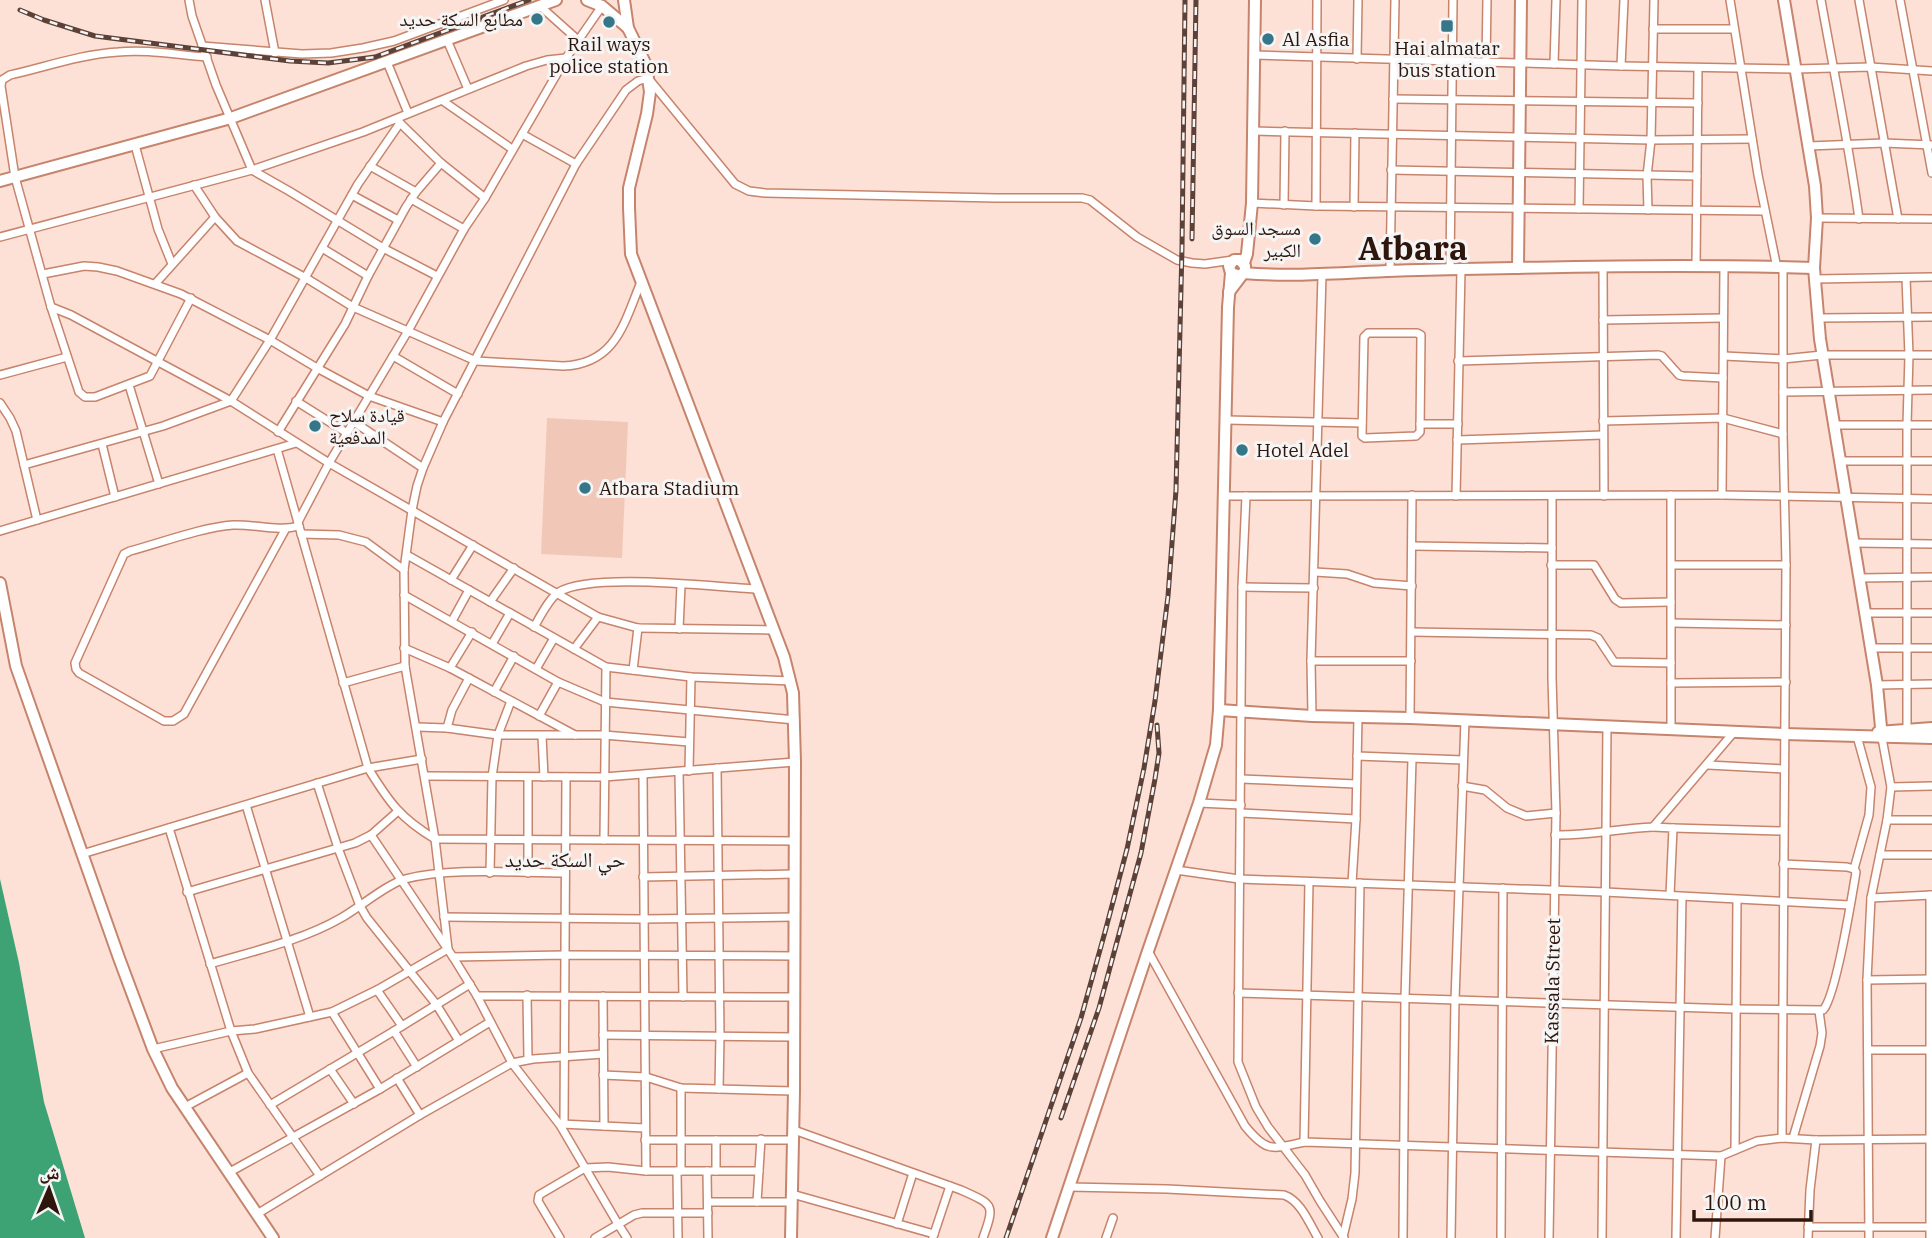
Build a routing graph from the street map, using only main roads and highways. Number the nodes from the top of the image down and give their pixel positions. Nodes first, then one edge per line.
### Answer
1 (556, 0) edge
2 (587, 0) edge
3 (1255, 0) edge
4 (1521, 0) edge
5 (1784, 0) edge
6 (623, 3) edge
7 (628, 29) junction
8 (0, 181) edge
9 (1238, 268) junction
10 (1518, 268) junction
11 (1814, 274) junction
12 (0, 583) edge
13 (1219, 710) junction
14 (1932, 729) edge
15 (1882, 734) junction
16 (1907, 734) junction
17 (1932, 738) edge
18 (273, 1238) edge
19 (791, 1238) edge
20 (1052, 1238) edge

1 - 8 main road
2 - 7 main road
3 - 9 main road
4 - 10 main road
5 - 11 main road
6 - 7 main road
7 - 19 main road
9 - 10 main road
9 - 13 main road
10 - 11 main road
11 - 15 main road
12 - 18 main road
13 - 15 main road
13 - 20 main road
14 - 16 main road
15 - 16 main road
16 - 17 main road

